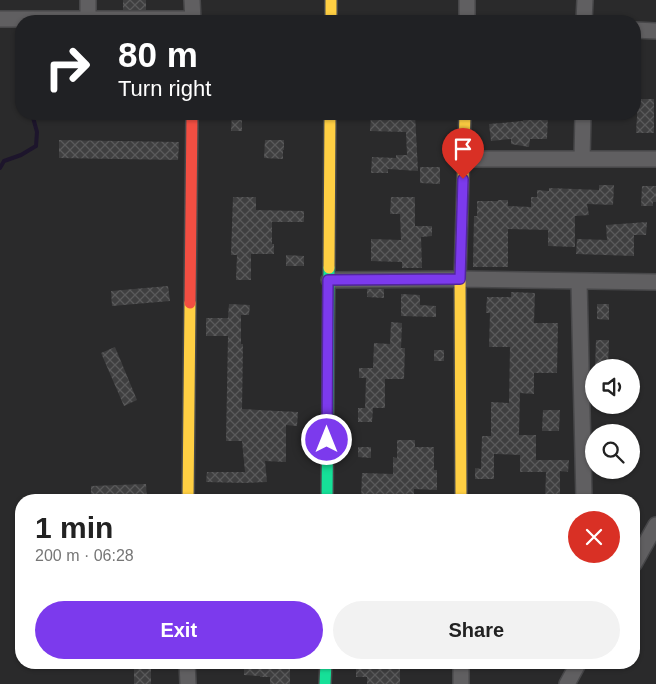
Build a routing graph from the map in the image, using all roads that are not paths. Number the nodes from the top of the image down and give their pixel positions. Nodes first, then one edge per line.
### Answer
1 (88, 0) edge
2 (192, 0) edge
3 (331, 0) edge
4 (467, 0) edge
5 (585, 0) edge
6 (88, 15) edge
7 (193, 15) edge
8 (330, 15) edge
9 (467, 15) edge
10 (584, 15) edge
11 (0, 19) edge
12 (15, 19) edge
13 (641, 30) edge
14 (656, 31) edge
15 (192, 120) edge
16 (330, 120) edge
17 (464, 120) edge
18 (583, 120) edge
19 (463, 159) junction
20 (582, 159) junction
21 (656, 159) edge
22 (460, 279) junction
23 (328, 280) junction
24 (579, 281) junction
25 (656, 282) edge
26 (188, 494) edge
27 (327, 494) edge
28 (460, 494) edge
29 (584, 494) edge
30 (656, 525) edge
31 (640, 553) edge
32 (187, 669) edge
33 (326, 669) edge
34 (461, 669) edge
35 (575, 669) edge
36 (188, 684) edge
37 (326, 684) edge
38 (461, 684) edge
39 (567, 684) edge

1 - 6 street
2 - 7 street
3 - 8 street
4 - 9 street
5 - 10 street
11 - 12 street
13 - 14 street
15 - 26 street
16 - 23 street
17 - 19 street
18 - 20 street
19 - 20 street
19 - 22 street
20 - 21 street
22 - 23 street
22 - 24 street
22 - 28 street
23 - 27 street
24 - 25 street
24 - 29 street
30 - 31 street
32 - 36 street
33 - 37 street
34 - 38 street
35 - 39 street

